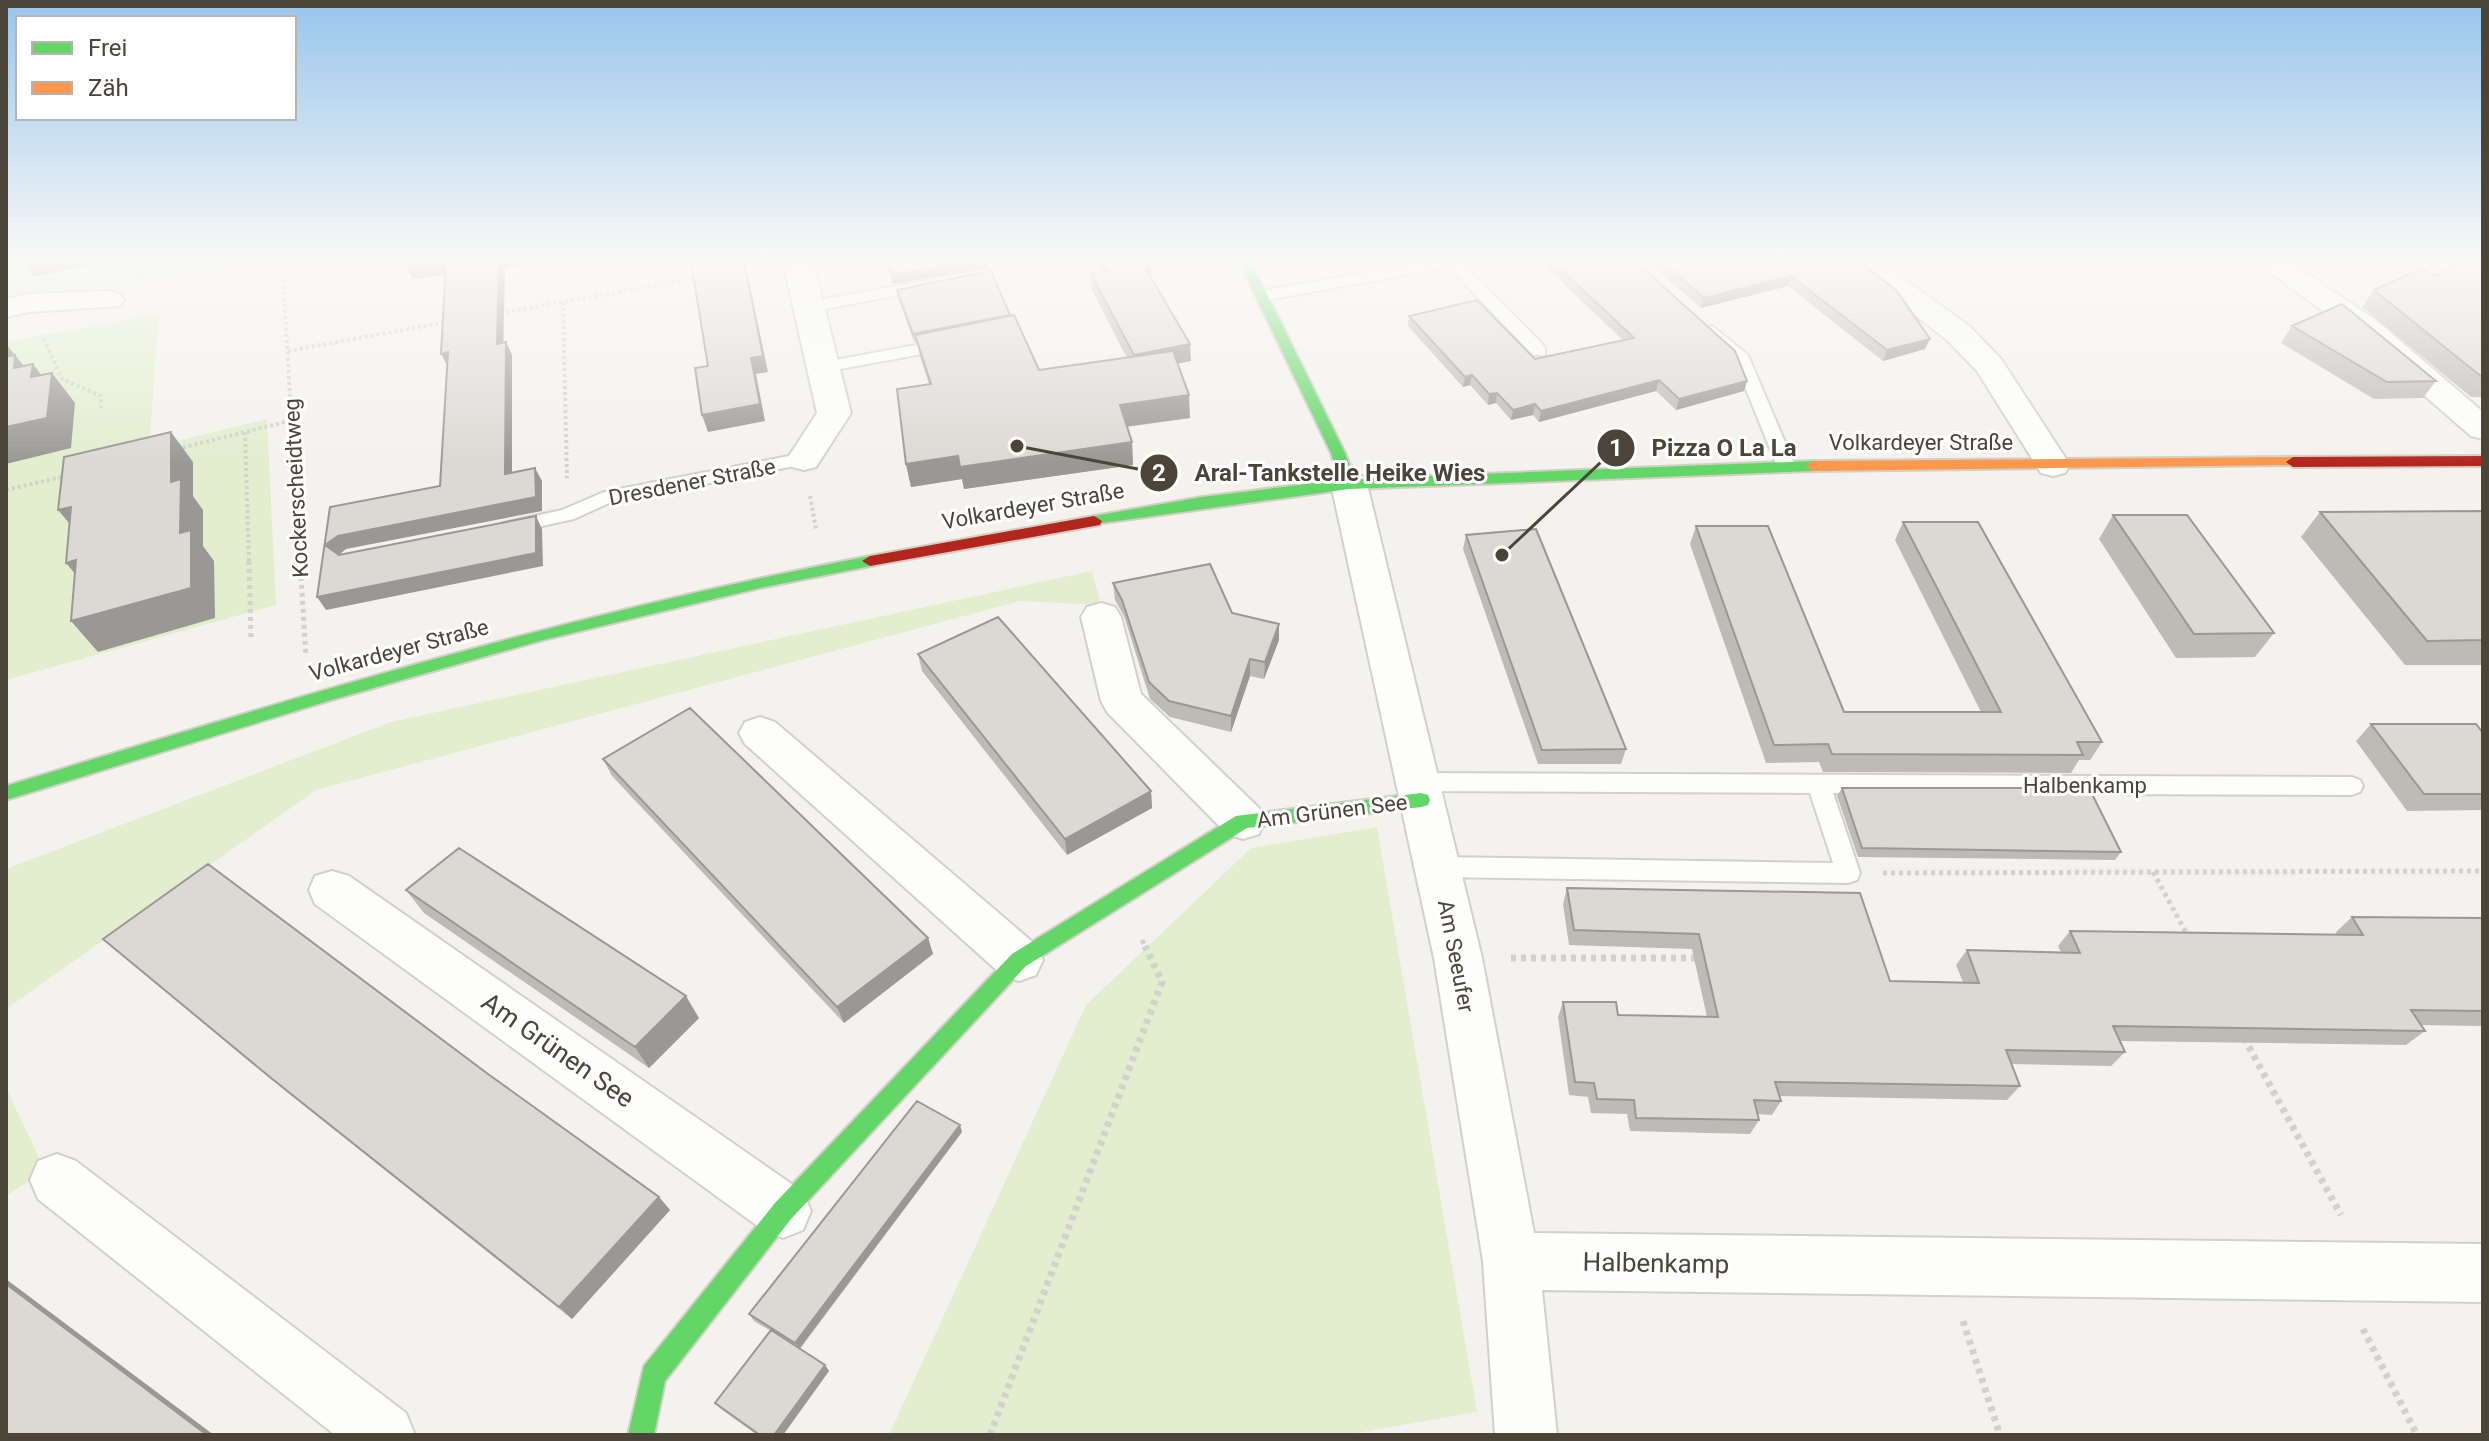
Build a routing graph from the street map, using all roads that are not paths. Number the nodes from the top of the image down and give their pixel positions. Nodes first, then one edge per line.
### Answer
1 (815, 329) edge
2 (1278, 329) edge
3 (1518, 329) edge
4 (1710, 329) edge
5 (1953, 329) edge
6 (2367, 329) edge
7 (962, 341) edge
8 (1539, 351) dead end
9 (824, 367) junction
10 (2483, 429) edge
11 (804, 459) joint
12 (2483, 461) edge
13 (2053, 465) junction
14 (1786, 466) junction
15 (1349, 484) junction
16 (494, 530) edge
17 (1101, 617) dead end
18 (760, 733) dead end
19 (1819, 784) junction
20 (2352, 786) dead end
21 (1419, 791) junction
22 (6, 793) edge
23 (1243, 821) junction
24 (1437, 867) junction
25 (332, 890) dead end
26 (1019, 960) junction
27 (57, 1180) dead end
28 (783, 1211) junction
29 (1511, 1261) junction
30 (2483, 1273) edge
31 (384, 1435) edge
32 (641, 1435) edge
33 (1526, 1435) edge

1 - 9 street, Dresdener Straße
2 - 15 main road
3 - 8 lane
4 - 14 lane
5 - 13 street
6 - 10 street
7 - 9 lane
9 - 11 street, Dresdener Straße
11 - 16 lane, Dresdener Straße
12 - 13 main road, Volkardeyer Straße
13 - 14 main road, Volkardeyer Straße
14 - 15 main road, Volkardeyer Straße
15 - 21 street, Am Seeufer
15 - 22 main road, Volkardeyer Straße
17 - 23 street, Am Grünen See
18 - 26 street
19 - 20 lane, Halbenkamp
19 - 21 lane, Halbenkamp
19 - 24 lane
21 - 23 main road, Am Grünen See
21 - 24 street, Am Seeufer
23 - 26 main road, Am Grünen See
24 - 29 street, Am Seeufer
25 - 28 street, Am Grünen See
26 - 28 main road, Am Grünen See
27 - 31 street
28 - 32 main road, Am Grünen See
29 - 30 street, Halbenkamp
29 - 33 street, Am Seeufer

